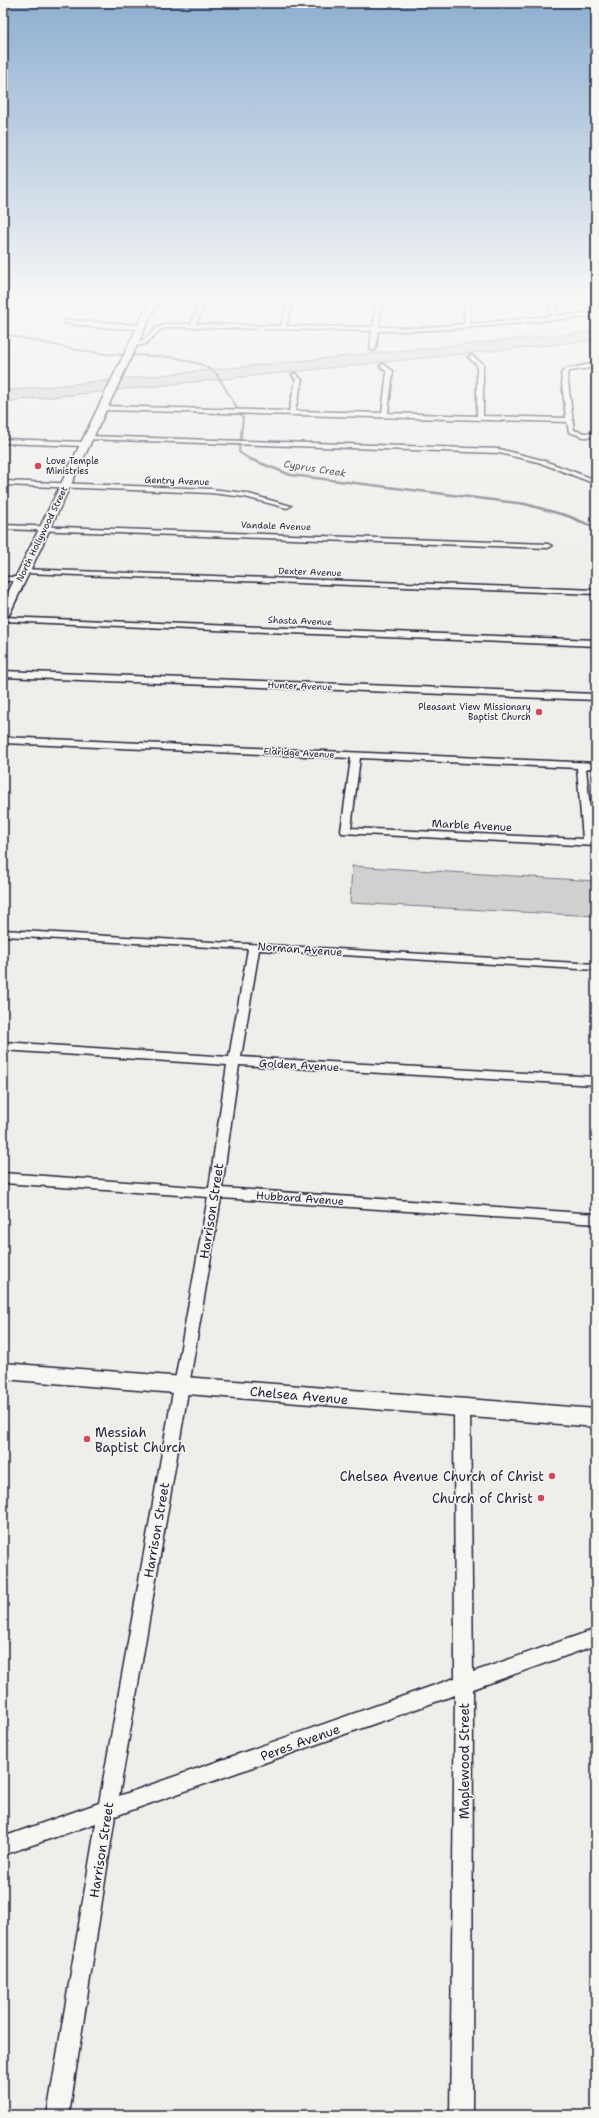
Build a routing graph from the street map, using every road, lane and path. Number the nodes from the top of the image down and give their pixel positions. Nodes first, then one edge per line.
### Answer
1 (107, 400) edge
2 (295, 400) edge
3 (387, 400) edge
4 (480, 400) edge
5 (567, 400) edge
6 (103, 408) junction
7 (292, 412) junction
8 (385, 415) junction
9 (480, 418) junction
10 (569, 420) junction
11 (596, 435) edge
12 (3, 441) edge
13 (86, 441) junction
14 (596, 482) edge
15 (3, 483) edge
16 (65, 485) junction
17 (287, 506) dead end
18 (3, 527) edge
19 (45, 528) junction
20 (548, 546) dead end
21 (22, 575) junction
22 (3, 579) edge
23 (596, 592) edge
24 (3, 615) edge
25 (3, 619) edge
26 (596, 643) edge
27 (3, 674) edge
28 (596, 697) edge
29 (3, 740) edge
30 (356, 756) junction
31 (581, 765) junction
32 (596, 766) edge
33 (592, 843) edge
34 (3, 933) edge
35 (254, 946) junction
36 (596, 967) edge
37 (3, 1046) edge
38 (234, 1061) junction
39 (596, 1081) edge
40 (3, 1178) edge
41 (215, 1192) junction
42 (596, 1219) edge
43 (3, 1371) edge
44 (181, 1385) junction
45 (462, 1408) junction
46 (596, 1418) edge
47 (596, 1637) edge
48 (464, 1683) junction
49 (107, 1810) junction
50 (3, 1846) edge
51 (58, 2115) edge
52 (461, 2115) edge

1 - 6 main road, North Hollywood Street
2 - 7 street
3 - 8 street
4 - 9 street
5 - 10 street
6 - 7 street
6 - 13 main road, North Hollywood Street
7 - 8 street
8 - 9 street
9 - 10 street
10 - 11 street
12 - 13 street
13 - 14 street
13 - 16 main road, North Hollywood Street
15 - 16 street, Gentry Avenue
16 - 17 street, Gentry Avenue
16 - 19 main road, North Hollywood Street
18 - 19 street, Vandale Avenue
19 - 20 street, Vandale Avenue
19 - 21 main road, North Hollywood Street
21 - 22 street, Dexter Avenue
21 - 23 street, Dexter Avenue
21 - 24 main road, North Hollywood Street
25 - 26 street, Shasta Avenue
27 - 28 street, Hunter Avenue
29 - 30 street, Eldridge Avenue
30 - 31 street, Eldridge Avenue
30 - 33 street, Marble Avenue
31 - 32 street, Eldridge Avenue
31 - 33 street
34 - 35 street, Norman Avenue
35 - 36 street, Norman Avenue
35 - 38 street, Harrison Street
37 - 38 street, Golden Avenue
38 - 39 street, Golden Avenue
38 - 41 street, Harrison Street
40 - 41 street, Hubbard Avenue
41 - 42 street, Hubbard Avenue
41 - 44 street, Harrison Street
43 - 44 main road, Chelsea Avenue
44 - 45 main road, Chelsea Avenue
44 - 49 street, Harrison Street
45 - 46 main road, Chelsea Avenue
45 - 48 street, Maplewood Street
47 - 48 street, Peres Avenue
48 - 49 street, Peres Avenue
48 - 52 street, Maplewood Street
49 - 50 street, Peres Avenue
49 - 51 street, Harrison Street

